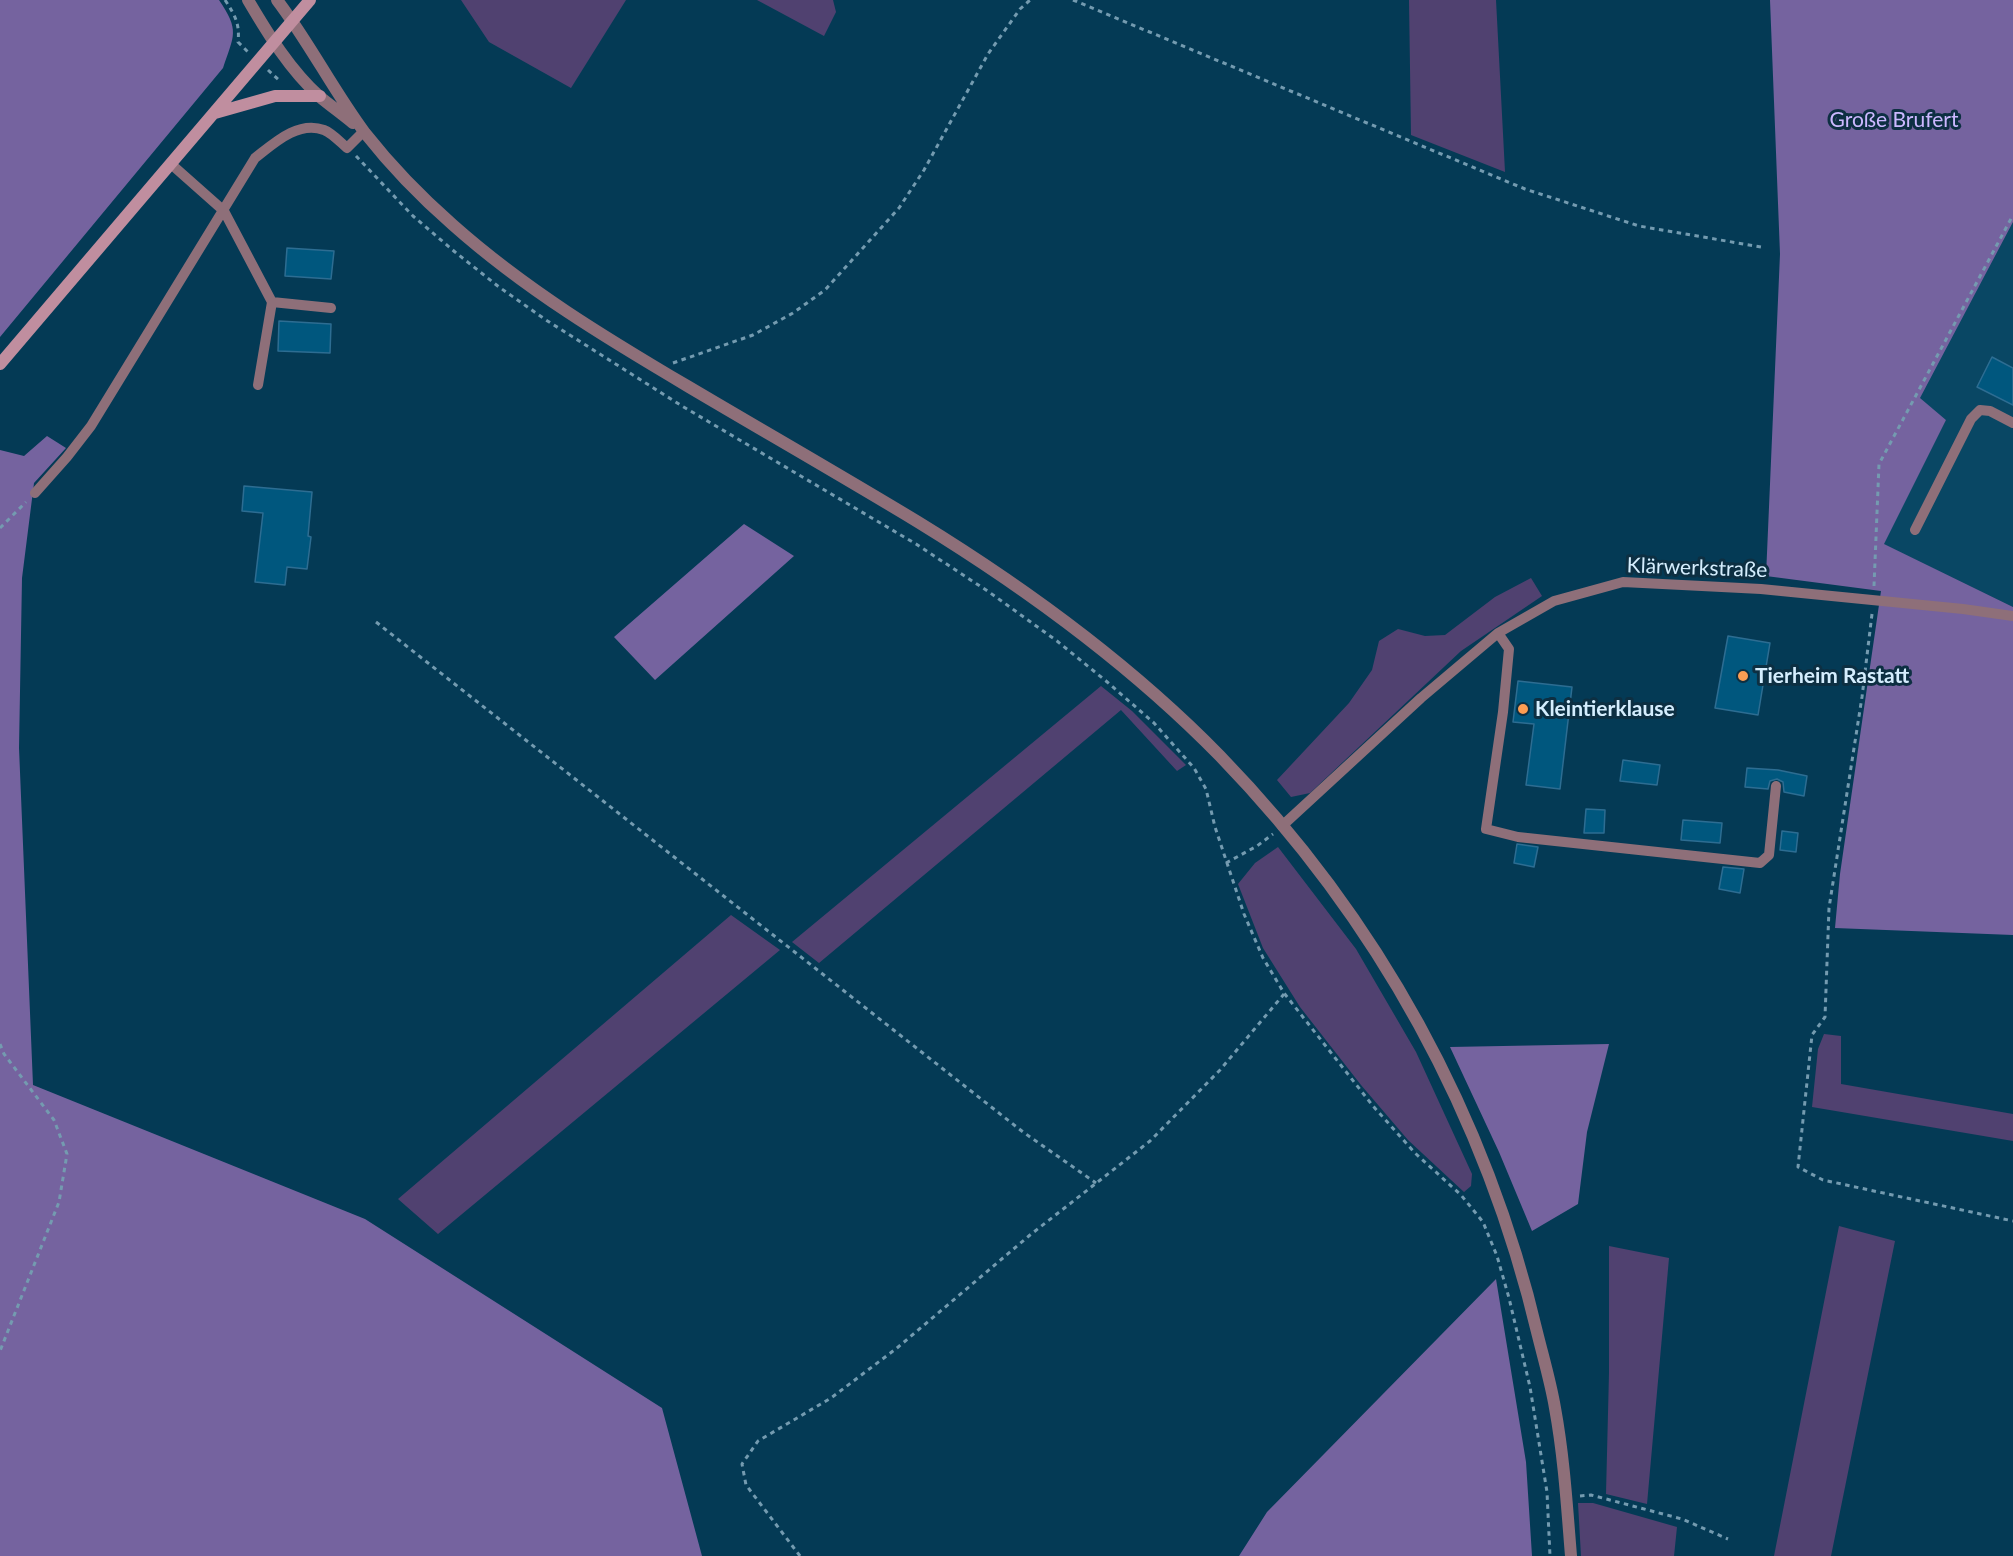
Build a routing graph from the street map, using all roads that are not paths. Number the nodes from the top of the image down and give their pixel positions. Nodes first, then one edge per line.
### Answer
1 (248, 0) edge
2 (277, 0) edge
3 (310, 0) edge
4 (292, 20) junction
5 (274, 42) junction
6 (320, 96) junction
7 (214, 113) junction
8 (364, 131) junction
9 (171, 164) junction
10 (224, 211) junction
11 (272, 302) junction
12 (331, 308) dead end
13 (0, 364) edge
14 (258, 385) dead end
15 (2013, 423) edge
16 (35, 493) road end
17 (1915, 530) dead end
18 (2013, 616) edge
19 (1498, 633) junction
20 (1776, 786) dead end
21 (1282, 826) junction
22 (1571, 1556) edge

1 - 5 street
2 - 4 street
3 - 4 main road
4 - 5 main road
4 - 8 street
5 - 6 street
5 - 7 main road
6 - 7 main road
6 - 8 street
7 - 9 main road
8 - 10 lane
8 - 21 street
9 - 10 lane
9 - 13 main road
10 - 11 lane
10 - 16 lane
11 - 12 lane
11 - 14 lane
15 - 17 lane
18 - 19 lane, Klärwerkstraße
19 - 20 lane
19 - 21 lane, Klärwerkstraße
21 - 22 street

